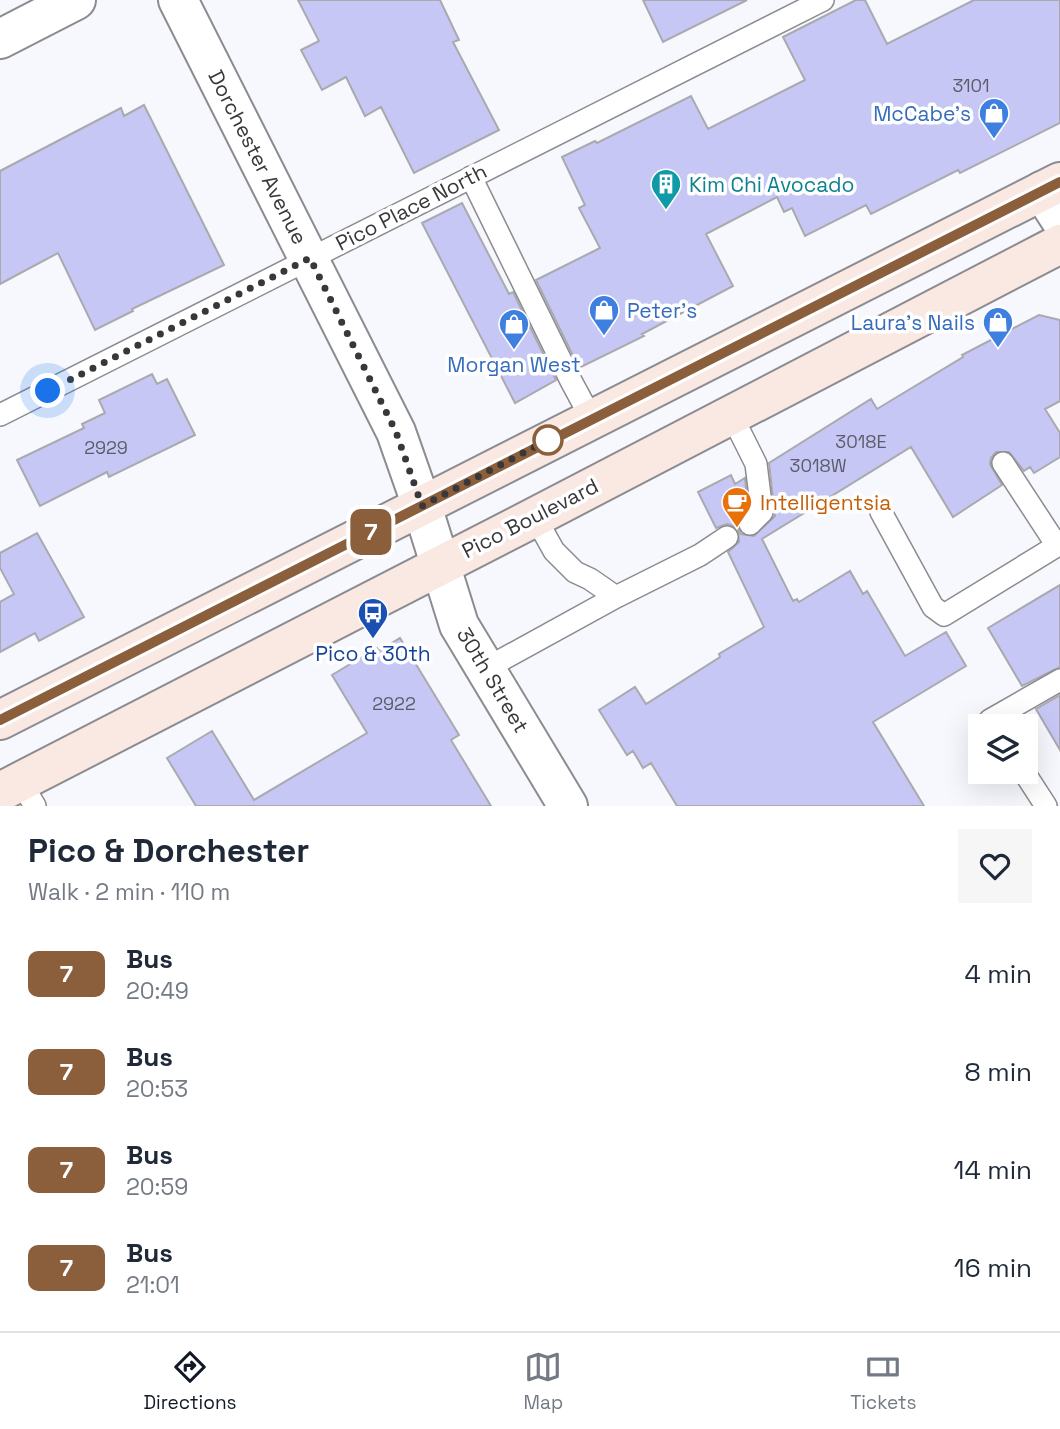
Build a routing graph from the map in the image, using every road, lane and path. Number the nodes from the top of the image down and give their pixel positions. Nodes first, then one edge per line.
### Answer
1 (76, 0) edge
2 (178, 0) edge
3 (823, 0) edge
4 (0, 39) edge
5 (471, 177) junction
6 (1054, 197) edge
7 (1060, 244) edge
8 (310, 258) junction
9 (731, 414) junction
10 (0, 415) edge
11 (591, 418) junction
12 (1003, 463) dead end
13 (422, 506) junction
14 (881, 512) dead end
15 (535, 517) junction
16 (750, 524) dead end
17 (727, 537) dead end
18 (1060, 543) edge
19 (441, 564) junction
20 (616, 597) junction
21 (485, 669) junction
22 (1060, 680) edge
23 (1000, 714) edge
24 (0, 720) edge
25 (1032, 784) edge
26 (18, 793) edge
27 (568, 806) edge
28 (1046, 806) edge

1 - 4 street
2 - 8 street, Dorchester Avenue
3 - 5 lane, Pico Place North
5 - 8 lane, Pico Place North
5 - 11 lane
6 - 11 main road
7 - 9 main road, Pico Boulevard
8 - 10 lane, Pico Place North
8 - 13 street, Dorchester Avenue
9 - 15 main road, Pico Boulevard
9 - 16 lane
11 - 13 main road
12 - 18 lane
13 - 19 street, 30th Street
13 - 24 main road
14 - 18 lane
15 - 19 main road, Pico Boulevard
15 - 20 lane
17 - 20 lane
19 - 21 street, 30th Street
19 - 26 main road, Pico Boulevard
20 - 21 lane
21 - 27 street, 30th Street
22 - 23 lane
25 - 28 lane

